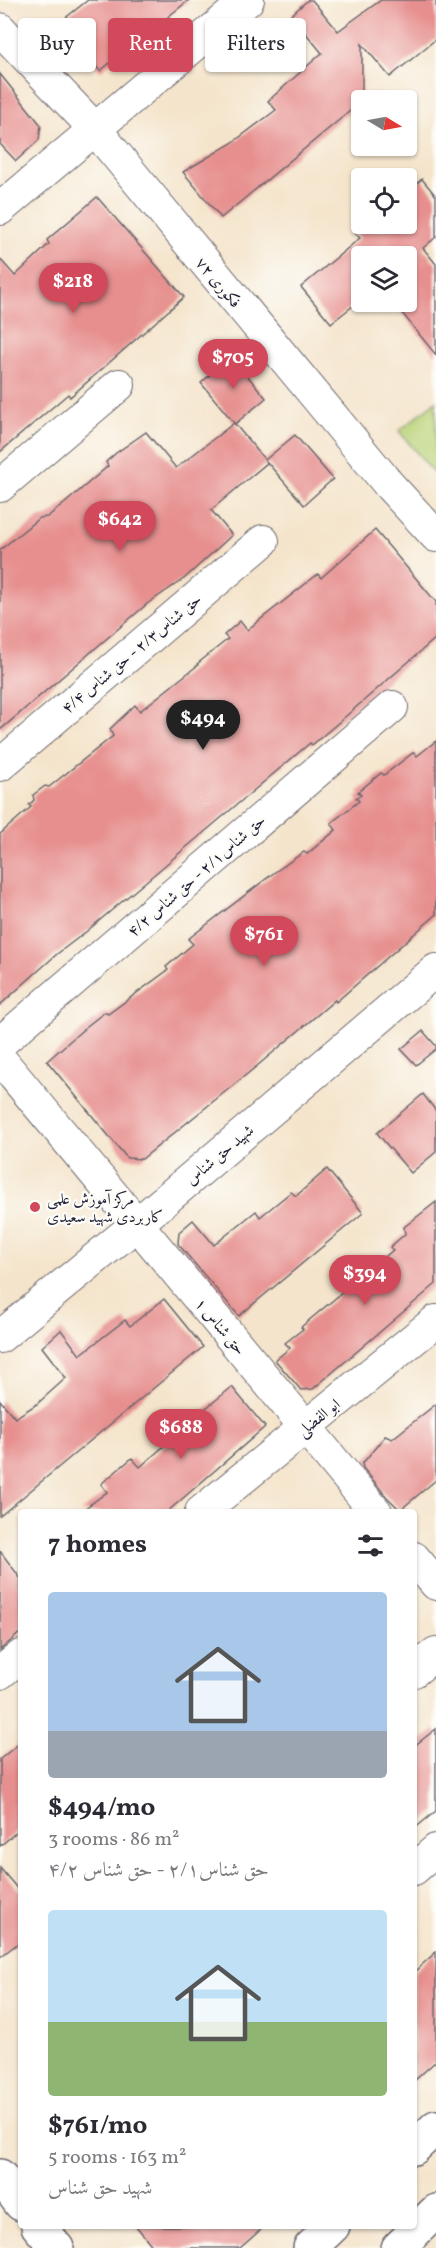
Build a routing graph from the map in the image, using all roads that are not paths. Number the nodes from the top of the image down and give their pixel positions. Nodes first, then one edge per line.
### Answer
1 (248, 0) edge
2 (0, 29) edge
3 (94, 128) junction
4 (0, 209) edge
5 (119, 385) dead end
6 (0, 486) edge
7 (436, 536) edge
8 (263, 541) dead end
9 (392, 707) dead end
10 (0, 765) edge
11 (436, 970) edge
12 (0, 1044) edge
13 (0, 1059) edge
14 (137, 1224) junction
15 (436, 1322) edge
16 (0, 1336) edge
17 (306, 1427) junction
18 (205, 1509) edge
19 (374, 1509) edge
20 (417, 1562) edge
21 (436, 1584) edge
22 (436, 1653) edge
23 (18, 1658) edge
24 (417, 1669) edge
25 (0, 1673) edge
26 (436, 1850) edge
27 (417, 1866) edge
28 (436, 2127) edge
29 (417, 2145) edge
30 (0, 2176) edge
31 (18, 2200) edge
32 (436, 2211) edge
33 (41, 2229) edge
34 (330, 2229) edge
35 (57, 2248) edge
36 (310, 2248) edge
37 (398, 2248) edge

1 - 3 street
2 - 3 street, فکوری ۷۲
3 - 4 street
3 - 7 street, فکوری ۷۲
5 - 6 street
8 - 10 street, حق شناس۲/۳ - حق شناس ۴/۴
9 - 12 street, حق شناس۲/۱ - حق شناس ۴/۲
11 - 14 street, شهید حق شناس
13 - 14 street, حق شناس ۱
14 - 16 street, شهید حق شناس
14 - 17 street, حق شناس ۱
15 - 17 street, ابو الفضلی
17 - 18 street, ابو الفضلی
17 - 19 street, حق شناس ۱
20 - 21 street
22 - 24 street
23 - 25 street
26 - 27 street
28 - 29 main road
30 - 31 main road
32 - 37 main road
33 - 35 main road
34 - 36 main road

